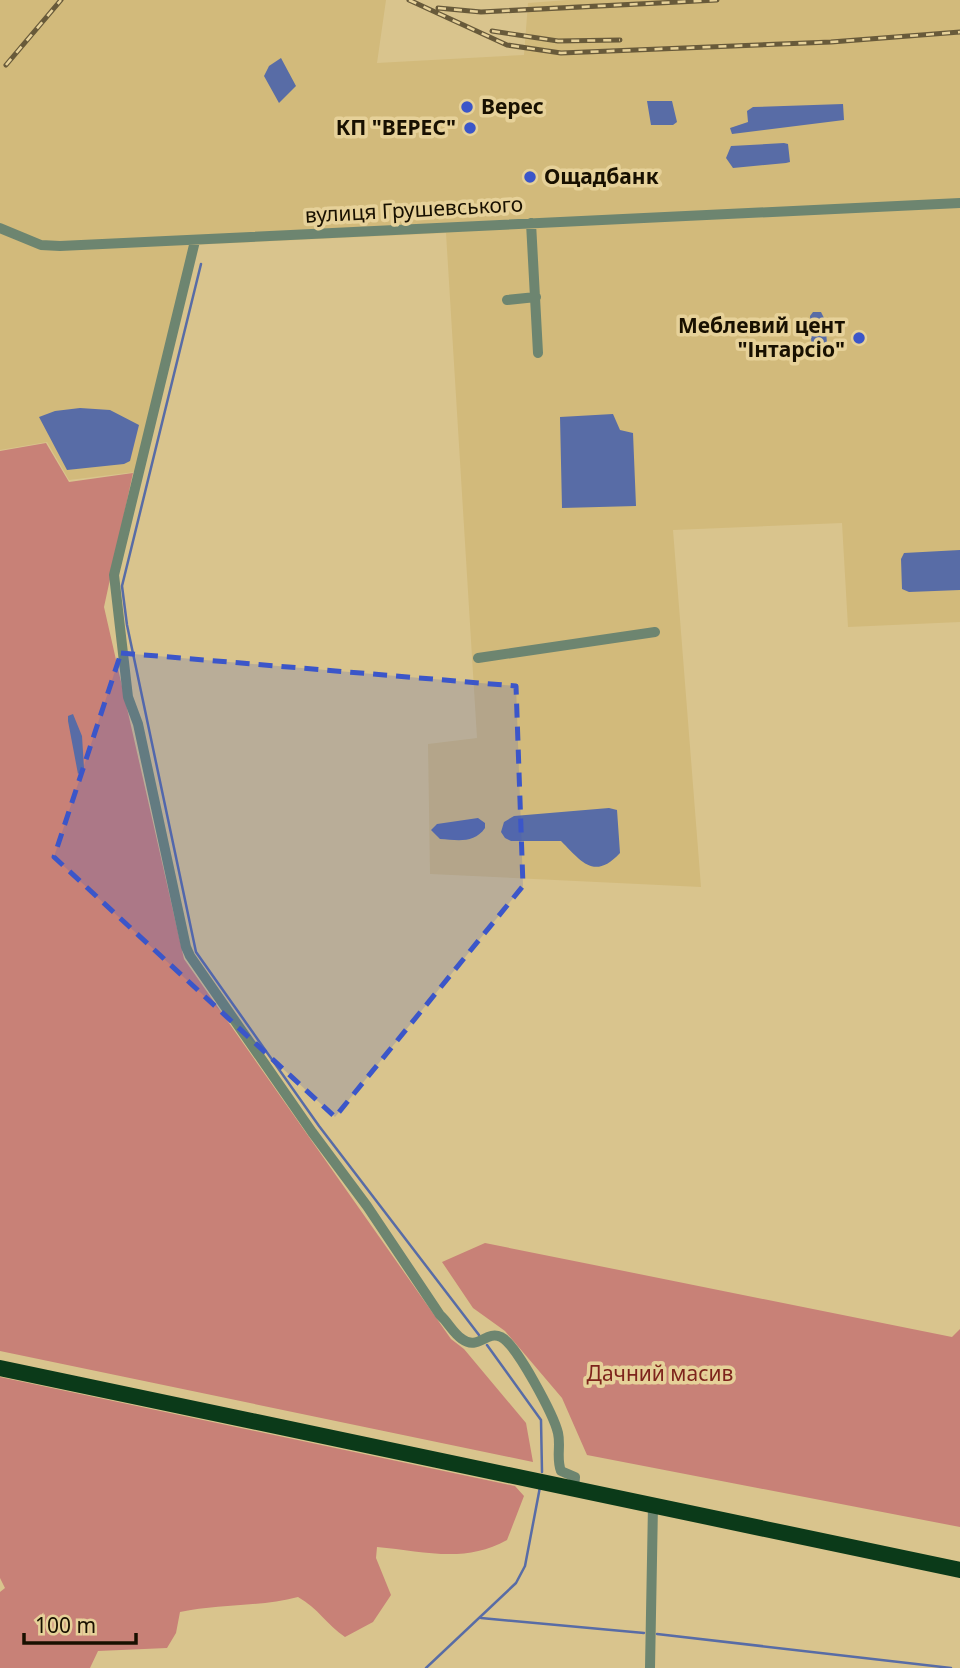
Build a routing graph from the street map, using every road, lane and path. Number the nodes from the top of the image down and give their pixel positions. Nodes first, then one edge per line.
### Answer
1 (960, 203) edge
2 (531, 223) junction
3 (0, 228) edge
4 (195, 241) junction
5 (536, 297) junction
6 (506, 300) dead end
7 (538, 353) dead end
8 (654, 632) dead end
9 (478, 658) dead end
10 (0, 1368) edge
11 (574, 1488) junction
12 (653, 1505) junction
13 (960, 1570) edge
14 (650, 1668) edge

1 - 2 street, вулиця Грушевського
2 - 4 street, вулиця Грушевського
2 - 5 street
3 - 4 street, вулиця Грушевського
4 - 11 street
5 - 6 street
5 - 7 street
8 - 9 street
10 - 11 highway
11 - 12 highway
12 - 13 highway
12 - 14 street

